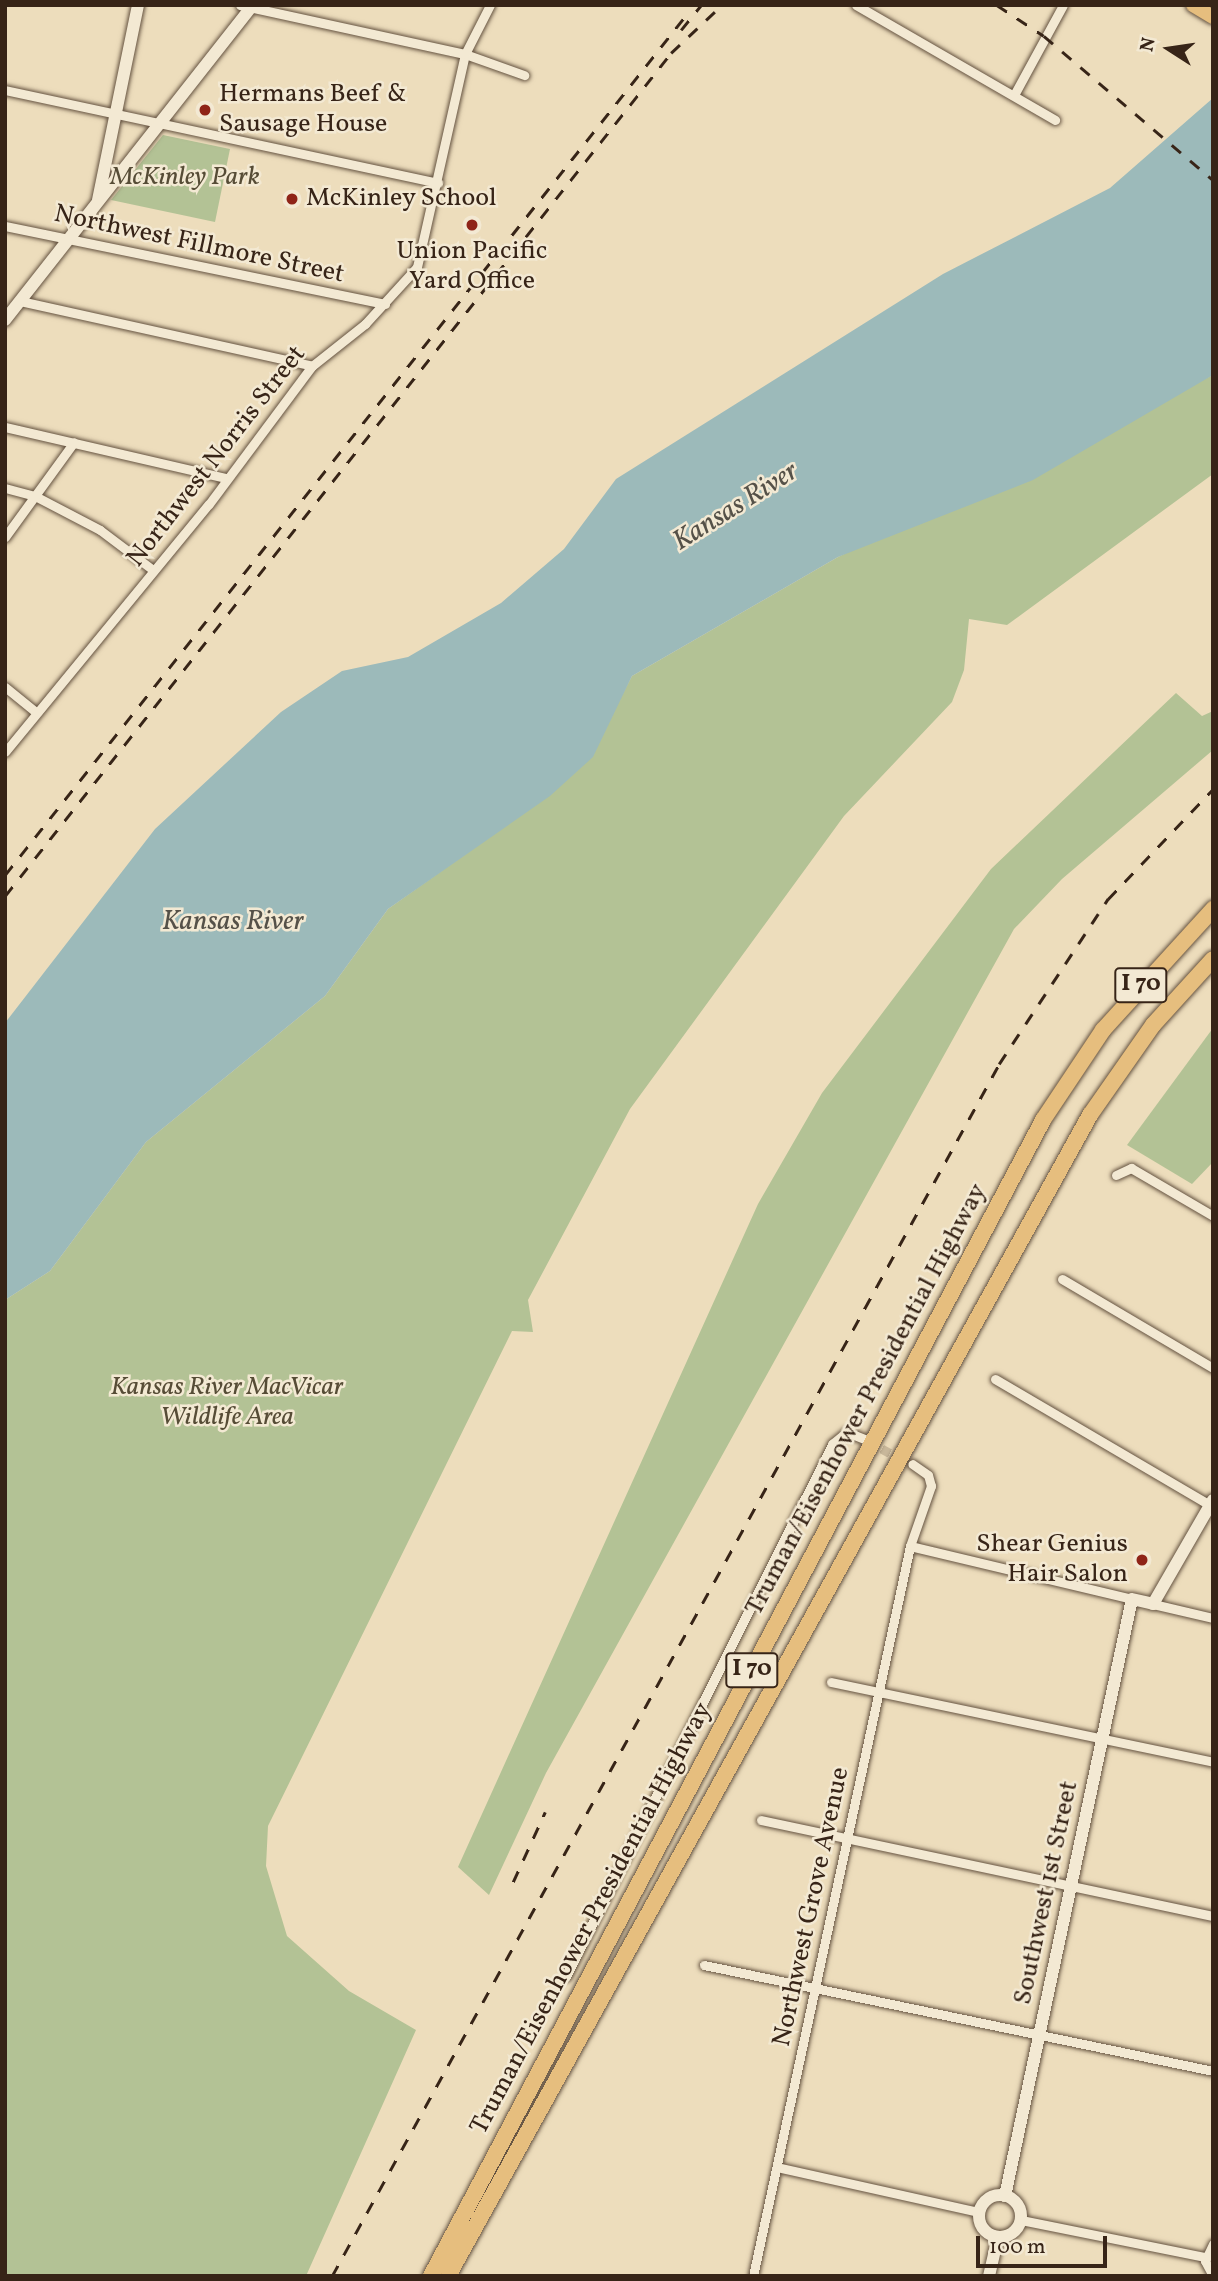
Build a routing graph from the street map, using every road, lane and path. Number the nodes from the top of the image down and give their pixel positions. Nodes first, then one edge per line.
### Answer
1 (138, 5) edge
2 (490, 5) edge
3 (856, 5) edge
4 (1063, 5) edge
5 (1193, 5) edge
6 (248, 6) edge
7 (1213, 17) edge
8 (465, 54) junction
9 (524, 75) dead end
10 (5, 90) edge
11 (1014, 95) junction
12 (115, 114) junction
13 (1055, 120) dead end
14 (159, 124) junction
15 (438, 183) junction
16 (98, 202) junction
17 (5, 226) edge
18 (69, 240) junction
19 (20, 301) junction
20 (385, 304) junction
21 (5, 320) edge
22 (312, 366) junction
23 (5, 427) edge
24 (74, 442) junction
25 (226, 478) junction
26 (5, 488) edge
27 (35, 496) junction
28 (5, 537) edge
29 (153, 570) junction
30 (5, 687) edge
31 (36, 712) junction
32 (5, 752) edge
33 (1213, 909) edge
34 (1213, 959) edge
35 (1116, 1175) dead end
36 (1213, 1216) edge
37 (1062, 1279) dead end
38 (1213, 1368) edge
39 (995, 1379) dead end
40 (867, 1440) tunnel mouth
41 (912, 1464) tunnel mouth
42 (1211, 1503) edge
43 (910, 1546) junction
44 (1132, 1599) junction
45 (1153, 1604) junction
46 (1213, 1618) edge
47 (831, 1682) dead end
48 (880, 1692) junction
49 (1103, 1738) junction
50 (1213, 1762) edge
51 (761, 1820) dead end
52 (848, 1838) junction
53 (1072, 1887) junction
54 (1213, 1916) edge
55 (704, 1965) dead end
56 (566, 1976) dead end
57 (816, 1986) junction
58 (1040, 2034) junction
59 (1213, 2071) edge
60 (777, 2167) junction
61 (1005, 2196) junction
62 (978, 2212) junction
63 (1021, 2220) junction
64 (998, 2237) junction
65 (1213, 2244) edge
66 (1205, 2257) junction
67 (430, 2276) edge
68 (448, 2276) edge
69 (753, 2276) edge
70 (989, 2276) edge
71 (1213, 2276) edge

1 - 12 street
2 - 8 street, Northwest Norris Street
3 - 11 street
4 - 11 street
5 - 7 main road
6 - 8 street
6 - 14 street
8 - 9 street
8 - 15 street, Northwest Norris Street
10 - 12 street
11 - 13 street
12 - 14 street
12 - 16 street
14 - 15 street
14 - 16 street
15 - 20 street, Northwest Norris Street
16 - 18 street
17 - 18 street, Northwest Fillmore Street
18 - 19 street
18 - 20 street, Northwest Fillmore Street
19 - 21 street
19 - 22 street
20 - 22 street, Northwest Norris Street
22 - 25 street, Northwest Norris Street
23 - 24 street
24 - 25 street
24 - 27 street
25 - 29 street, Northwest Norris Street
26 - 27 street
27 - 28 street
27 - 29 street
29 - 31 street, Northwest Norris Street
30 - 31 street
31 - 32 street, Northwest Norris Street
33 - 67 highway, Truman/Eisenhower Presidential Highway / I 70
34 - 68 highway, Truman/Eisenhower Presidential Highway / I 70
35 - 36 street
37 - 38 street
39 - 42 street
40 - 56 street
41 - 43 street, Northwest Grove Avenue
42 - 45 street
43 - 44 street
43 - 48 street, Northwest Grove Avenue
44 - 45 street
44 - 49 street, Southwest 1st Street
45 - 46 street
47 - 48 street
48 - 49 street
48 - 52 street, Northwest Grove Avenue
49 - 50 street
49 - 53 street, Southwest 1st Street
51 - 52 street
52 - 53 street
52 - 57 street, Northwest Grove Avenue
53 - 54 street
53 - 58 street, Southwest 1st Street
55 - 57 street
57 - 58 street
57 - 60 street, Northwest Grove Avenue
58 - 59 street
58 - 61 street, Southwest 1st Street
60 - 62 street
60 - 69 street, Northwest Grove Avenue
61 - 62 street
61 - 63 street
62 - 64 street
63 - 64 street
63 - 66 street
64 - 70 street
65 - 66 street
66 - 71 street

